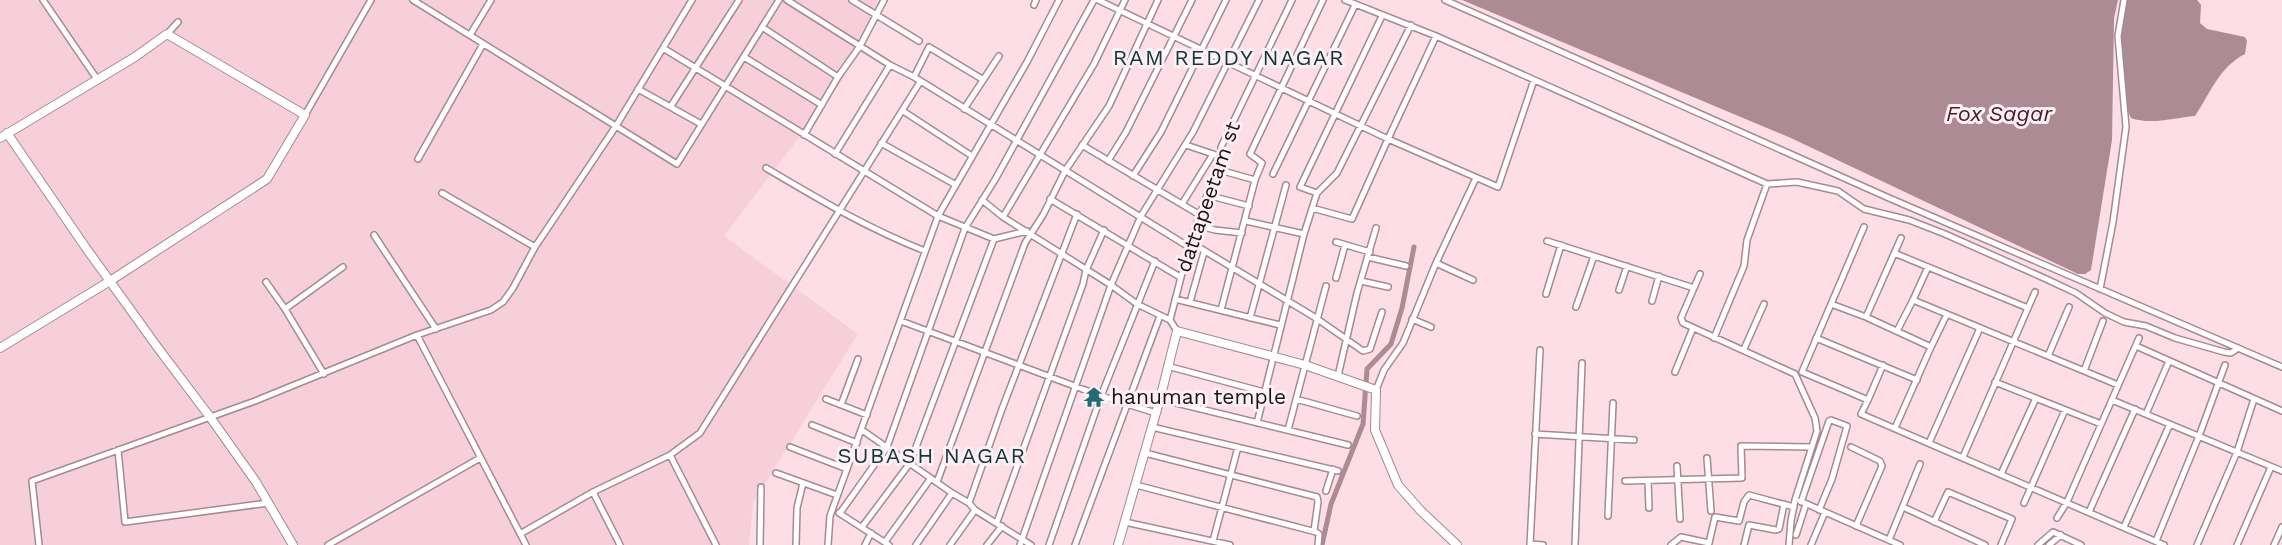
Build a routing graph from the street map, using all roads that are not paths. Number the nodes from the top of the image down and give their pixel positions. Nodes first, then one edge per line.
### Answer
1 (43, 0) edge
2 (371, 0) edge
3 (413, 0) edge
4 (491, 0) edge
5 (692, 0) edge
6 (739, 0) edge
7 (779, 0) edge
8 (787, 0) edge
9 (852, 0) edge
10 (884, 0) edge
11 (1059, 0) edge
12 (1096, 0) edge
13 (1125, 0) edge
14 (1158, 0) edge
15 (1192, 0) edge
16 (1226, 0) edge
17 (1259, 0) edge
18 (1292, 0) edge
19 (1323, 0) edge
20 (1345, 0) edge
21 (1445, 0) edge
22 (2124, 0) edge
23 (1355, 5) junction
24 (1121, 11) junction
25 (878, 14) junction
26 (1382, 16) junction
27 (178, 22) dead end
28 (1147, 24) junction
29 (1411, 26) junction
30 (762, 27) junction
31 (167, 34) junction
32 (470, 35) junction
33 (1436, 36) junction
34 (1175, 37) junction
35 (919, 41) dead end
36 (483, 44) junction
37 (860, 46) junction
38 (663, 48) junction
39 (1203, 49) junction
40 (999, 56) dead end
41 (744, 57) junction
42 (1229, 63) junction
43 (890, 65) junction
44 (694, 68) junction
45 (1255, 76) junction
46 (838, 77) junction
47 (914, 77) junction
48 (982, 79) junction
49 (97, 80) junction
50 (1534, 80) junction
51 (920, 81) junction
52 (1282, 87) junction
53 (725, 88) junction
54 (638, 89) junction
55 (1308, 100) junction
56 (822, 105) junction
57 (671, 106) junction
58 (964, 109) junction
59 (903, 111) junction
60 (1336, 113) junction
61 (305, 115) junction
62 (701, 124) junction
63 (1360, 125) junction
64 (616, 126) junction
65 (989, 126) junction
66 (3, 133) edge
67 (804, 135) junction
68 (1388, 139) junction
69 (1017, 141) junction
70 (881, 143) junction
71 (1082, 145) junction
72 (1186, 145) junction
73 (835, 154) junction
74 (1213, 154) junction
75 (972, 156) junction
76 (1221, 156) junction
77 (1041, 157) junction
78 (418, 159) dead end
79 (1108, 161) junction
80 (766, 168) dead end
81 (1216, 169) junction
82 (864, 171) junction
83 (1065, 171) junction
84 (1273, 174) dead end
85 (1133, 176) junction
86 (1476, 177) junction
87 (1255, 180) junction
88 (1767, 184) junction
89 (1286, 185) dead end
90 (956, 186) junction
91 (1156, 190) junction
92 (442, 193) dead end
93 (1317, 193) junction
94 (1207, 195) junction
95 (1050, 199) junction
96 (982, 200) junction
97 (1182, 204) junction
98 (1249, 206) junction
99 (1312, 208) junction
100 (839, 212) junction
101 (1077, 214) junction
102 (1200, 215) junction
103 (938, 216) junction
104 (1141, 216) junction
105 (1003, 217) junction
106 (1246, 221) junction
107 (1196, 225) junction
108 (1864, 227) dead end
109 (965, 228) junction
110 (1274, 228) junction
111 (1376, 228) dead end
112 (1104, 230) junction
113 (1029, 232) junction
114 (1242, 233) junction
115 (1304, 234) junction
116 (374, 235) dead end
117 (1901, 238) dead end
118 (994, 239) junction
119 (1546, 241) dead end
120 (1336, 242) dead end
121 (1189, 244) junction
122 (1345, 245) junction
123 (1561, 245) junction
124 (1129, 246) junction
125 (535, 247) junction
126 (925, 251) junction
127 (1204, 252) junction
128 (1894, 253) junction
129 (1062, 254) junction
130 (1369, 254) junction
131 (1594, 256) junction
132 (1155, 261) junction
133 (1436, 263) junction
134 (1406, 266) dead end
135 (1627, 266) junction
136 (343, 267) dead end
137 (1232, 267) junction
138 (1928, 267) junction
139 (1086, 270) junction
140 (1700, 274) dead end
141 (1180, 276) junction
142 (1659, 276) junction
143 (1336, 278) dead end
144 (1473, 280) dead end
145 (110, 281) junction
146 (1362, 281) junction
147 (266, 282) dead end
148 (1259, 282) junction
149 (1112, 285) junction
150 (1326, 286) dead end
151 (1388, 287) dead end
152 (1694, 288) junction
153 (2100, 289) junction
154 (1619, 290) dead end
155 (2035, 292) dead end
156 (1546, 294) dead end
157 (1175, 299) junction
158 (1913, 300) junction
159 (1652, 301) dead end
160 (1190, 302) junction
161 (1288, 303) junction
162 (1137, 304) junction
163 (1764, 304) dead end
164 (1831, 304) junction
165 (1576, 307) dead end
166 (2069, 307) dead end
167 (2028, 308) junction
168 (285, 309) junction
169 (1221, 310) junction
170 (1382, 312) dead end
171 (1947, 314) junction
172 (1160, 316) junction
173 (1866, 316) junction
174 (1250, 318) junction
175 (1316, 318) junction
176 (1412, 319) junction
177 (1170, 320) junction
178 (901, 321) junction
179 (2103, 321) dead end
180 (1280, 325) junction
181 (1431, 327) dead end
182 (1693, 328) junction
183 (1980, 328) junction
184 (436, 329) junction
185 (1177, 331) junction
186 (1897, 331) junction
187 (928, 332) junction
188 (417, 335) junction
189 (1346, 337) junction
190 (1714, 338) junction
191 (1816, 338) junction
192 (2139, 338) dead end
193 (957, 342) junction
194 (2013, 342) junction
195 (2136, 346) junction
196 (1931, 347) junction
197 (0, 348) edge
198 (2238, 348) junction
199 (1744, 349) junction
200 (1540, 350) dead end
201 (984, 352) junction
202 (1272, 356) junction
203 (2048, 356) junction
204 (858, 359) dead end
205 (2169, 361) junction
206 (1582, 363) dead end
207 (1019, 365) junction
208 (1305, 365) junction
209 (1883, 365) junction
210 (2225, 365) dead end
211 (1167, 366) junction
212 (2282, 367) edge
213 (2084, 371) junction
214 (1675, 372) dead end
215 (1798, 373) junction
216 (324, 374) junction
217 (1338, 376) junction
218 (1050, 377) junction
219 (1917, 380) junction
220 (1995, 382) junction
221 (2218, 382) junction
222 (2118, 385) junction
223 (1076, 386) junction
224 (1373, 389) junction
225 (1264, 392) junction
226 (1101, 396) junction
227 (2036, 398) junction
228 (826, 399) dead end
229 (1160, 399) junction
230 (1296, 399) junction
231 (2254, 399) junction
232 (1869, 400) junction
233 (2112, 400) junction
234 (1613, 403) dead end
235 (1128, 404) junction
236 (841, 405) junction
237 (2135, 409) junction
238 (2065, 410) junction
239 (2282, 411) edge
240 (1156, 413) junction
241 (2146, 414) junction
242 (867, 415) junction
243 (1357, 416) dead end
244 (210, 417) junction
245 (1257, 423) junction
246 (2101, 424) junction
247 (2170, 424) junction
248 (812, 425) dead end
249 (1152, 427) junction
250 (1895, 428) junction
251 (862, 430) junction
252 (1288, 430) junction
253 (1535, 434) junction
254 (2199, 436) junction
255 (1579, 438) junction
256 (1611, 439) junction
257 (1634, 440) dead end
258 (857, 442) junction
259 (1929, 443) junction
260 (1348, 445) dead end
261 (790, 447) dead end
262 (887, 447) junction
263 (1238, 447) junction
264 (1812, 447) junction
265 (1851, 447) dead end
266 (118, 450) junction
267 (2237, 452) junction
268 (670, 455) junction
269 (1144, 455) junction
270 (1963, 457) junction
271 (480, 458) junction
272 (1707, 458) dead end
273 (910, 463) junction
274 (1920, 464) dead end
275 (1677, 466) dead end
276 (2271, 467) junction
277 (847, 469) junction
278 (2282, 471) edge
279 (776, 473) dead end
280 (2001, 474) junction
281 (1231, 476) junction
282 (931, 477) junction
283 (1709, 479) junction
284 (1678, 480) junction
285 (1648, 481) junction
286 (937, 482) junction
287 (1625, 482) dead end
288 (803, 483) junction
289 (1136, 485) junction
290 (2031, 486) junction
291 (761, 487) dead end
292 (1326, 491) dead end
293 (593, 492) junction
294 (952, 493) junction
295 (837, 495) junction
296 (969, 502) junction
297 (1801, 502) junction
298 (2067, 502) junction
299 (268, 503) junction
300 (2024, 503) dead end
301 (1784, 504) junction
302 (1794, 507) junction
303 (1903, 507) junction
304 (1649, 508) dead end
305 (833, 509) junction
306 (1221, 509) junction
307 (975, 510) junction
308 (1711, 511) dead end
309 (1822, 511) junction
310 (2089, 512) junction
311 (840, 513) junction
312 (1608, 516) dead end
313 (2057, 518) dead end
314 (1680, 519) dead end
315 (1740, 520) junction
316 (1125, 522) junction
317 (1934, 522) junction
318 (999, 524) junction
319 (1749, 525) junction
320 (1856, 526) junction
321 (862, 527) junction
322 (2124, 527) junction
323 (2282, 527) edge
324 (1314, 531) junction
325 (871, 533) junction
326 (520, 534) junction
327 (1796, 535) dead end
328 (2061, 535) junction
329 (1888, 540) junction
330 (1213, 541) junction
331 (2156, 541) junction
332 (1022, 542) edge
333 (1698, 543) edge
334 (1709, 543) junction
335 (887, 544) edge
336 (39, 545) edge
337 (293, 545) edge
338 (328, 545) edge
339 (526, 545) edge
340 (620, 545) edge
341 (716, 545) edge
342 (760, 545) edge
343 (796, 545) edge
344 (828, 545) edge
345 (865, 545) edge
346 (916, 545) edge
347 (950, 545) edge
348 (987, 545) edge
349 (1030, 545) edge
350 (1049, 545) edge
351 (1075, 545) edge
352 (1118, 545) edge
353 (1230, 545) edge
354 (1318, 545) edge
355 (1457, 545) edge
356 (1530, 545) edge
357 (1543, 545) edge
358 (1575, 545) edge
359 (1671, 545) edge
360 (1716, 545) edge
361 (1744, 545) edge
362 (1789, 545) edge
363 (1810, 545) edge
364 (1900, 545) edge
365 (1985, 545) edge
366 (2001, 545) edge
367 (2038, 545) edge
368 (2049, 545) edge
369 (2081, 545) edge
370 (2164, 545) edge
371 (2197, 545) edge
372 (2237, 545) edge
373 (2274, 545) edge

1 - 49 street
2 - 61 street
3 - 32 street
4 - 32 street
5 - 38 street
6 - 44 street
7 - 30 street
8 - 37 street
9 - 25 street
10 - 25 street
11 - 65 street
12 - 24 street
12 - 69 street
13 - 24 street
14 - 28 street
15 - 34 street
16 - 39 street
17 - 42 street
18 - 45 street, dattapeetam st
19 - 52 street
20 - 23 street
21 - 153 street
22 - 153 street
23 - 26 street
23 - 55 street
24 - 28 street
24 - 77 street
25 - 35 street
25 - 37 street
26 - 29 street
26 - 60 street
27 - 31 street
28 - 34 street
28 - 71 street
29 - 33 street
29 - 63 street
30 - 41 street
30 - 46 street
31 - 49 street
31 - 61 street
32 - 36 street
33 - 50 street
33 - 68 street
34 - 39 street
34 - 79 street
36 - 64 street
36 - 78 street
37 - 43 street
37 - 46 street
38 - 44 street
38 - 54 street
39 - 42 street
39 - 85 street
40 - 48 street
41 - 53 street
41 - 56 street
42 - 45 street
42 - 72 street
43 - 47 street
43 - 73 street
44 - 53 street
44 - 57 street
45 - 52 street
45 - 76 street, dattapeetam st
46 - 56 street
47 - 48 street
47 - 51 street
48 - 58 street
49 - 66 street
50 - 86 street
50 - 88 street
51 - 58 street
51 - 59 street
52 - 55 street
52 - 87 street
53 - 62 street
53 - 67 street
54 - 57 street
54 - 64 street
55 - 60 street
55 - 84 street
56 - 67 street
57 - 62 street
58 - 65 street
59 - 70 street
59 - 75 street
60 - 63 street
60 - 93 street
61 - 145 street
62 - 64 street
63 - 68 street
63 - 93 street
64 - 125 street
65 - 69 street
65 - 75 street
66 - 145 street
67 - 73 street
68 - 86 street
68 - 99 street
69 - 77 street
69 - 96 street
70 - 82 street
70 - 90 street
71 - 79 street
71 - 83 street
72 - 74 street
72 - 91 street
73 - 82 street
74 - 76 street
74 - 97 street
75 - 90 street
76 - 81 street, dattapeetam st
77 - 83 street
77 - 105 street
79 - 85 street
80 - 100 street
81 - 87 street
81 - 94 street, dattapeetam st
82 - 100 street
82 - 103 street
83 - 95 street
83 - 104 street
85 - 91 street
86 - 133 street
87 - 98 street
88 - 190 street
88 - 198 street
89 - 110 street
90 - 103 street
91 - 97 street
91 - 104 street
92 - 125 street
93 - 99 street
94 - 98 street
94 - 102 street, dattapeetam st
95 - 101 street
95 - 113 street
96 - 105 street
96 - 109 street
97 - 102 street
98 - 106 street
99 - 115 street
100 - 126 street
100 - 268 street
101 - 112 street
101 - 129 street
102 - 107 street, dattapeetam st
103 - 109 street
103 - 126 street
104 - 121 street
104 - 124 street
105 - 113 street
106 - 110 street
106 - 114 street
107 - 114 street
107 - 121 street, dattapeetam st
108 - 164 street
109 - 118 street
109 - 187 street
110 - 115 street
110 - 148 street
111 - 130 street
112 - 124 street
112 - 139 street
113 - 118 street
113 - 129 street
113 - 201 street
114 - 137 street
115 - 161 street
116 - 184 street
117 - 128 street
118 - 193 street
119 - 123 street
120 - 122 street
121 - 127 street
121 - 141 street, dattapeetam st
122 - 130 street
122 - 143 street
123 - 131 street
123 - 156 street
124 - 132 street
124 - 149 street
125 - 184 street
126 - 178 street
127 - 137 street
127 - 160 street
128 - 138 street
128 - 173 street
129 - 139 street
129 - 207 street
130 - 134 street
130 - 146 street
131 - 135 street
131 - 165 street
132 - 141 street
132 - 162 street
133 - 144 street
133 - 176 street
135 - 142 street
135 - 154 street
136 - 168 street
137 - 148 street
137 - 169 street
138 - 158 street
138 - 167 street
139 - 149 street
139 - 218 street
140 - 152 street
141 - 157 street, dattapeetam st
142 - 152 street
142 - 159 street
145 - 197 street
145 - 244 street
146 - 151 street
146 - 189 street
147 - 168 street
148 - 161 street
148 - 174 street
149 - 162 street
149 - 223 street
150 - 175 street
152 - 182 street
153 - 198 street
155 - 167 street
157 - 160 street
157 - 177 street, dattapeetam st
158 - 171 street
158 - 186 street
160 - 169 street
161 - 175 street
161 - 180 street
162 - 172 street
162 - 226 street
163 - 199 street
164 - 173 street
164 - 191 street
166 - 203 street
167 - 194 street
168 - 216 street
169 - 174 street
170 - 189 street
171 - 183 street
171 - 196 street
172 - 177 street
172 - 235 street
173 - 186 street
174 - 180 street
175 - 189 street
175 - 208 street
176 - 181 street
176 - 224 street
177 - 185 street
178 - 187 street
178 - 242 street
179 - 213 street
180 - 202 street
182 - 190 street
182 - 214 street
183 - 194 street
183 - 259 street
184 - 188 street
185 - 202 street
185 - 211 street
186 - 196 street
187 - 193 street
187 - 262 street
188 - 216 street
188 - 271 street
189 - 217 street
190 - 199 street
191 - 209 street
191 - 215 street
192 - 195 street
193 - 201 street
193 - 273 street
194 - 203 street
194 - 220 street
195 - 205 street
195 - 222 street
196 - 219 street
198 - 212 street
199 - 215 street
200 - 253 street
201 - 207 street
201 - 286 street
202 - 208 street
202 - 225 street
203 - 213 street
204 - 236 street
205 - 221 street
205 - 241 street
206 - 255 street
207 - 218 street
207 - 296 street
208 - 217 street
208 - 230 street
209 - 219 street
209 - 232 street
210 - 221 street
211 - 225 street
211 - 229 street
213 - 222 street
215 - 232 street
215 - 264 street
216 - 244 street
217 - 224 street
218 - 223 street
218 - 318 street
219 - 250 street
220 - 227 street
220 - 270 street
221 - 231 street
221 - 254 street
222 - 233 street
223 - 226 street
223 - 332 street
224 - 355 street
225 - 245 street
226 - 235 street
226 - 350 street
227 - 238 street
227 - 280 street
228 - 236 street
229 - 240 street
229 - 245 street
230 - 243 street
230 - 252 street
231 - 239 street
231 - 267 street
232 - 250 street
233 - 237 street
233 - 246 street
234 - 256 street
235 - 240 street
235 - 351 street
236 - 242 street
237 - 241 street
237 - 310 street
238 - 246 street
238 - 290 street
240 - 249 street
241 - 247 street
242 - 251 street
244 - 266 street
244 - 299 street
245 - 252 street
246 - 298 street
247 - 254 street
247 - 322 street
248 - 258 street
249 - 263 street
249 - 269 street
250 - 259 street
251 - 258 street
251 - 262 street
252 - 260 street
253 - 255 street
253 - 356 street
254 - 267 street
254 - 331 street
255 - 256 street
255 - 358 street
256 - 257 street
256 - 312 street
258 - 277 street
259 - 270 street
261 - 277 street
262 - 273 street
262 - 311 street
263 - 281 street
263 - 292 street
264 - 283 street
264 - 297 street
265 - 320 street
266 - 299 street
266 - 336 street
267 - 276 street
267 - 371 street
268 - 293 street
268 - 341 street
269 - 281 street
269 - 289 street
270 - 280 street
271 - 326 street
271 - 338 street
272 - 283 street
273 - 282 street
273 - 321 street
274 - 303 street
275 - 284 street
276 - 278 street
276 - 372 street
277 - 295 street
279 - 288 street
280 - 290 street
281 - 306 street
281 - 324 street
282 - 286 street
282 - 335 street
283 - 284 street
283 - 308 street
284 - 285 street
284 - 314 street
285 - 287 street
285 - 304 street
286 - 294 street
288 - 295 street
288 - 343 street
289 - 306 street
289 - 316 street
290 - 298 street
290 - 300 street
291 - 342 street
293 - 326 street
293 - 340 street
294 - 296 street
294 - 346 street
295 - 305 street
296 - 307 street
297 - 302 street
297 - 309 street
297 - 309 street
297 - 327 street
298 - 310 street
298 - 313 street
299 - 337 street
301 - 302 street
301 - 315 street
301 - 319 street
302 - 362 street
303 - 317 street
303 - 329 street
305 - 311 street
305 - 344 street
306 - 324 street
306 - 330 street
307 - 318 street
307 - 347 street
309 - 320 street
309 - 363 street
310 - 322 street
311 - 321 street
315 - 319 street
315 - 334 street
316 - 330 street
316 - 352 street
317 - 365 street
317 - 366 street
318 - 332 street
318 - 348 street
319 - 361 street
320 - 329 street
321 - 325 street
322 - 331 street
323 - 373 street
324 - 354 street
325 - 335 street
325 - 345 street
326 - 339 street
328 - 367 street
328 - 368 street
328 - 369 street
329 - 364 street
330 - 353 street
331 - 370 street
332 - 349 street
333 - 334 street
333 - 359 street
334 - 360 street
356 - 357 street

